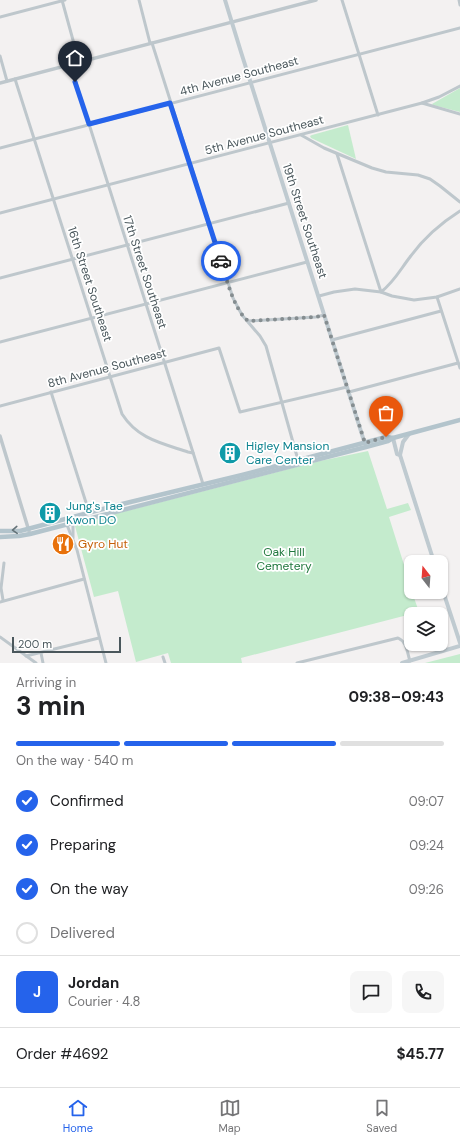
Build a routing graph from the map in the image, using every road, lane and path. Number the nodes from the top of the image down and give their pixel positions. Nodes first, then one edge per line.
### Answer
1 (63, 0) edge
2 (139, 0) edge
3 (225, 0) edge
4 (316, 0) edge
5 (342, 0) edge
6 (458, 0) edge
7 (460, 5) edge
8 (0, 17) edge
9 (231, 22) junction
10 (460, 28) edge
11 (151, 43) junction
12 (358, 54) junction
13 (0, 56) edge
14 (78, 62) junction
15 (70, 64) junction
16 (15, 79) junction
17 (6, 81) junction
18 (250, 82) junction
19 (0, 83) edge
20 (460, 86) edge
21 (170, 103) junction
22 (422, 103) junction
23 (460, 114) edge
24 (378, 115) junction
25 (89, 124) junction
26 (301, 135) junction
27 (34, 139) junction
28 (270, 143) junction
29 (0, 148) edge
30 (337, 154) junction
31 (190, 164) junction
32 (108, 185) junction
33 (53, 199) junction
34 (460, 202) edge
35 (289, 203) junction
36 (460, 211) edge
37 (0, 213) edge
38 (209, 224) junction
39 (127, 245) junction
40 (72, 259) junction
41 (307, 262) junction
42 (0, 278) edge
43 (228, 282) junction
44 (460, 289) edge
45 (381, 292) junction
46 (319, 296) junction
47 (437, 297) junction
48 (146, 304) junction
49 (441, 311) junction
50 (324, 315) junction
51 (91, 318) junction
52 (248, 321) junction
53 (332, 340) junction
54 (0, 342) edge
55 (165, 362) junction
56 (458, 363) junction
57 (460, 368) edge
58 (110, 377) junction
59 (347, 387) junction
60 (51, 392) junction
61 (349, 392) junction
62 (282, 403) junction
63 (0, 406) edge
64 (460, 420) edge
65 (410, 434) junction
66 (0, 436) edge
67 (393, 438) junction
68 (365, 445) junction
69 (193, 453) junction
70 (400, 456) junction
71 (298, 460) junction
72 (204, 484) junction
73 (103, 508) junction
74 (89, 512) junction
75 (74, 523) junction
76 (67, 525) junction
77 (28, 528) junction
78 (0, 531) edge
79 (30, 534) junction
80 (0, 537) edge
81 (73, 538) junction
82 (432, 555) edge
83 (4, 563) dead end
84 (84, 579) junction
85 (0, 589) edge
86 (446, 599) edge
87 (1, 601) edge
88 (0, 637) edge
89 (99, 638) junction
90 (460, 643) edge
91 (460, 646) edge
92 (41, 653) junction
93 (26, 656) junction
94 (163, 658) dead end
95 (410, 661) junction
96 (36, 663) edge
97 (43, 663) edge
98 (106, 663) edge
99 (165, 663) edge
100 (297, 663) edge
101 (402, 663) edge

1 - 8 street
1 - 14 street
2 - 11 street
3 - 9 main road, 19th Street Southeast
4 - 9 street
5 - 12 street
6 - 7 street
9 - 11 street
9 - 18 main road, 19th Street Southeast
10 - 12 street, 4th Avenue Southeast
11 - 14 street
11 - 21 street
12 - 18 street, 4th Avenue Southeast
12 - 24 street
13 - 17 street
14 - 15 street
15 - 16 street
15 - 25 street, 17th Street Southeast
16 - 17 street
16 - 27 street, 16th Street Southeast
17 - 19 street
18 - 21 street, 4th Avenue Southeast
18 - 28 main road, 19th Street Southeast
20 - 22 street, 5th Avenue Southeast
21 - 25 street, 4th Avenue Southeast
21 - 31 street
22 - 23 street
22 - 24 street, 5th Avenue Southeast
24 - 26 street, 5th Avenue Southeast
25 - 27 street, 4th Avenue Southeast
25 - 32 street, 17th Street Southeast
26 - 28 street, 5th Avenue Southeast
26 - 30 street
27 - 29 street, 4th Avenue Southeast
27 - 33 street, 16th Street Southeast
28 - 31 street, 5th Avenue Southeast
28 - 35 main road, 19th Street Southeast
30 - 34 street
30 - 45 street
31 - 32 street, 5th Avenue Southeast
31 - 38 street
32 - 33 street, 5th Avenue Southeast
32 - 39 street, 17th Street Southeast
33 - 37 street, 5th Avenue Southeast
33 - 40 street, 16th Street Southeast
35 - 38 street
35 - 41 main road, 19th Street Southeast
36 - 45 street
38 - 39 street
38 - 43 street
39 - 40 street
39 - 48 street, 17th Street Southeast
40 - 42 street
40 - 51 street, 16th Street Southeast
41 - 43 street
41 - 46 main road, 19th Street Southeast
43 - 48 street
43 - 52 street
44 - 47 street
45 - 46 street
45 - 47 street
46 - 50 main road, 19th Street Southeast
47 - 49 street
48 - 51 street
48 - 55 street, 17th Street Southeast
49 - 53 street
49 - 56 street
50 - 52 street
50 - 53 main road, 19th Street Southeast
51 - 54 street
51 - 58 street, 16th Street Southeast
52 - 62 street
53 - 59 main road, 19th Street Southeast
55 - 58 street, 8th Avenue Southeast
55 - 62 street, 8th Avenue Southeast
55 - 69 street, 17th Street Southeast
56 - 57 street
56 - 61 street
58 - 60 street, 8th Avenue Southeast
58 - 69 street, 16th Street Southeast
59 - 61 main road, 19th Street Southeast
59 - 62 street
60 - 63 street, 8th Avenue Southeast
60 - 74 street
61 - 68 main road, 19th Street Southeast
62 - 71 street
64 - 65 main road
65 - 67 main road
65 - 70 main road
66 - 77 street
67 - 68 main road
67 - 70 main road
68 - 71 main road
68 - 75 main road
69 - 72 street, 17th Street Southeast
70 - 82 main road
71 - 72 main road
72 - 73 main road
73 - 74 main road
73 - 76 main road
74 - 77 main road
75 - 76 main road
75 - 81 street
76 - 79 main road
76 - 81 street
77 -> 78 main road
77 - 79 street
79 - 80 main road
81 - 84 street
83 - 85 street
84 - 87 street
84 - 89 street
85 - 87 street
86 - 90 main road
88 - 93 street
89 - 92 street
89 - 98 street
91 - 95 main road
92 - 93 street
92 - 97 street
93 - 96 street
94 - 99 street
95 - 100 street
95 - 101 main road

